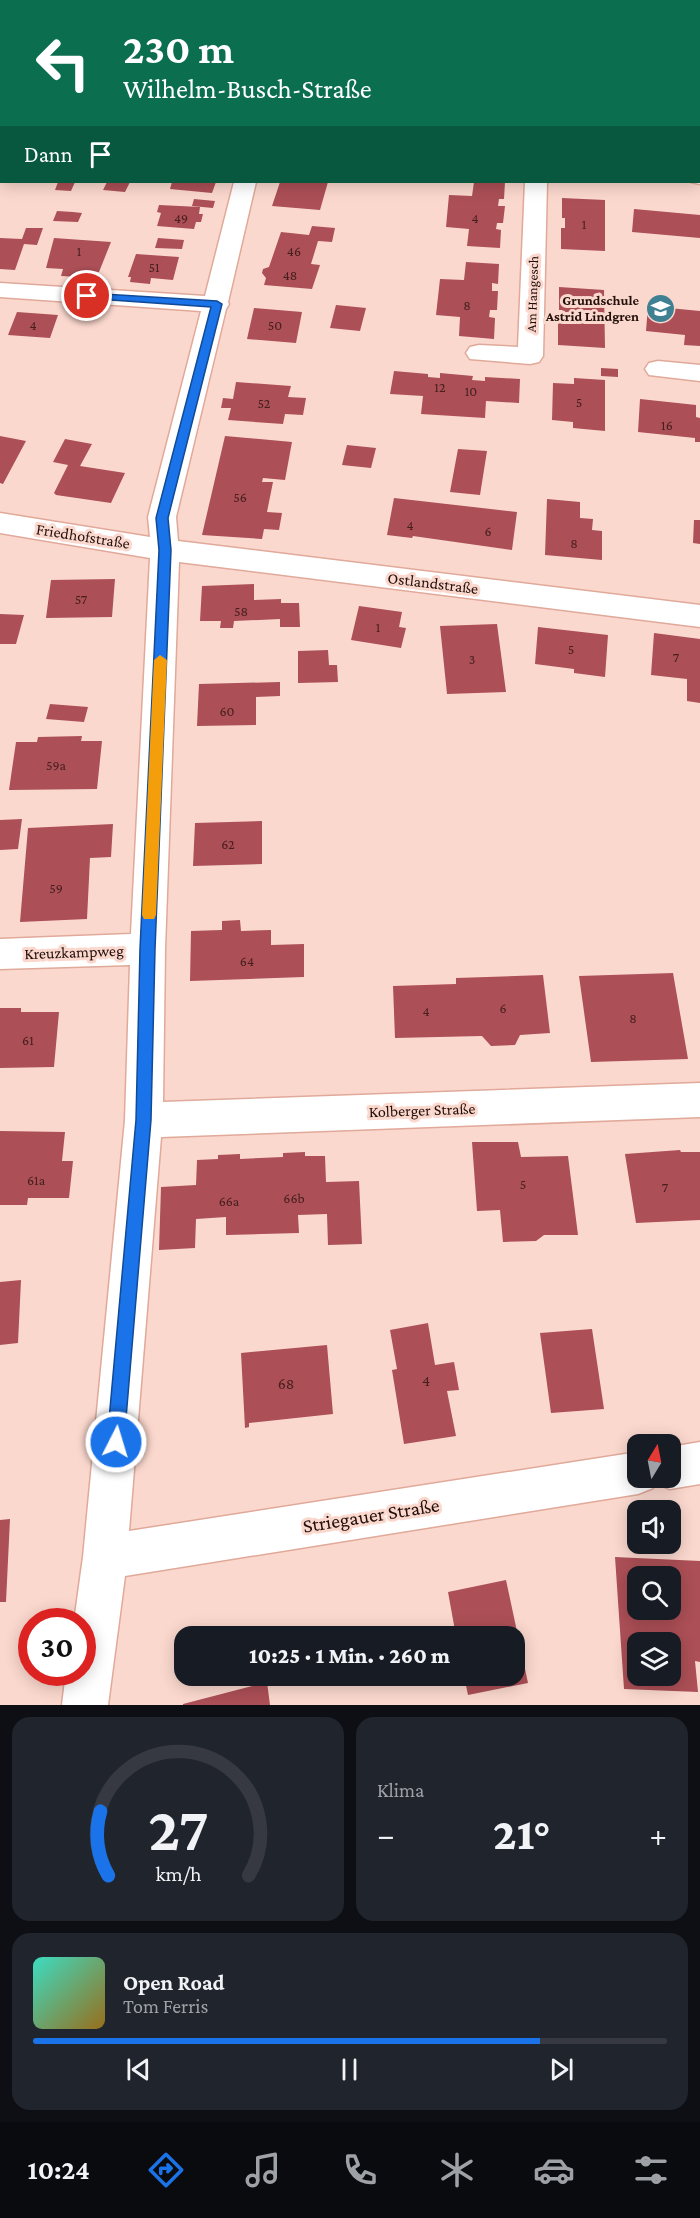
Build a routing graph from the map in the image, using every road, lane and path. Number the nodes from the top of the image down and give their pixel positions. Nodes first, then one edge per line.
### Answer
1 (245, 183) edge
2 (536, 183) edge
3 (0, 290) edge
4 (217, 304) junction
5 (479, 353) dead end
6 (658, 369) dead end
7 (700, 373) edge
8 (0, 523) edge
9 (165, 550) junction
10 (700, 616) edge
11 (148, 949) junction
12 (0, 954) edge
13 (700, 1100) edge
14 (144, 1120) junction
15 (700, 1463) edge
16 (681, 1466) edge
17 (627, 1475) edge
18 (105, 1557) junction
19 (85, 1705) edge

1 - 4 street
2 - 5 street, Am Hangesch
3 - 4 street
4 - 9 street
6 - 7 street
8 - 9 street, Friedhofstraße
9 - 10 street, Ostlandstraße
9 - 11 street
11 - 12 street, Kreuzkampweg
11 - 14 street
13 - 14 street, Kolberger Straße
14 - 18 street
15 - 16 street
17 - 18 street, Striegauer Straße
18 - 19 street

